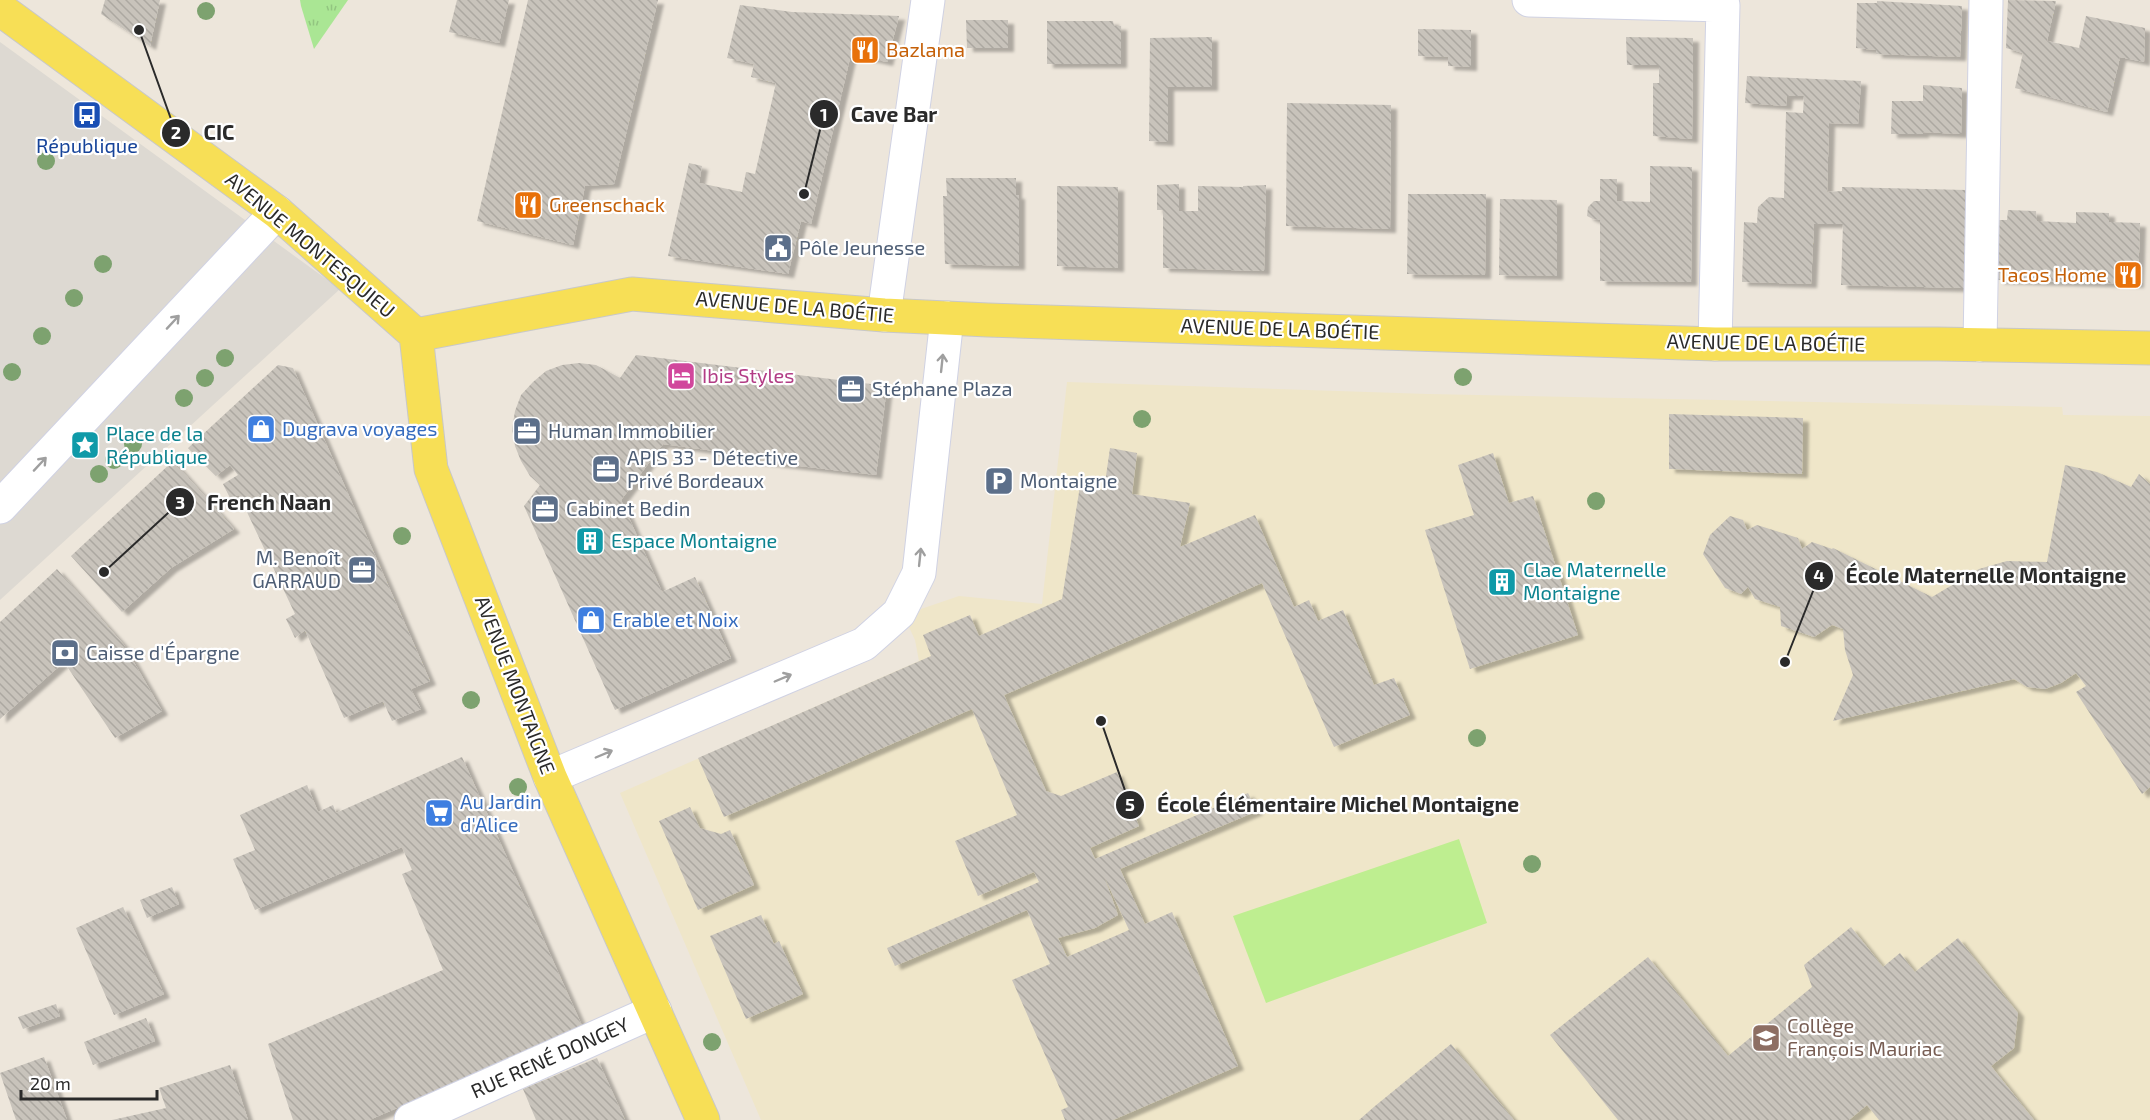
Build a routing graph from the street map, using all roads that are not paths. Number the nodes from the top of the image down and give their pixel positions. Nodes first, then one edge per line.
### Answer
1 (928, 0) edge
2 (1529, 0) edge
3 (1986, 0) edge
4 (0, 9) edge
5 (277, 212) junction
6 (884, 315) junction
7 (947, 318) junction
8 (416, 335) junction
9 (1715, 344) junction
10 (1980, 345) junction
11 (2150, 348) edge
12 (0, 507) edge
13 (550, 777) junction
14 (655, 1011) junction
15 (411, 1120) edge
16 (703, 1120) edge

1 - 6 street
2 - 9 street
3 - 10 street
4 - 5 main road, AVENUE MONTESQUIEU
5 - 8 main road, AVENUE MONTESQUIEU
12 -> 5 street
6 - 7 main road, AVENUE DE LA BOÉTIE
6 - 8 main road, AVENUE DE LA BOÉTIE
7 - 9 main road, AVENUE DE LA BOÉTIE
13 -> 7 street
8 - 13 main road, AVENUE MONTAIGNE
9 - 10 main road, AVENUE DE LA BOÉTIE
10 - 11 main road, AVENUE DE LA BOÉTIE
13 - 14 main road, AVENUE MONTAIGNE
14 - 15 street, RUE RENÉ DONGEY
14 - 16 main road, AVENUE MONTAIGNE

